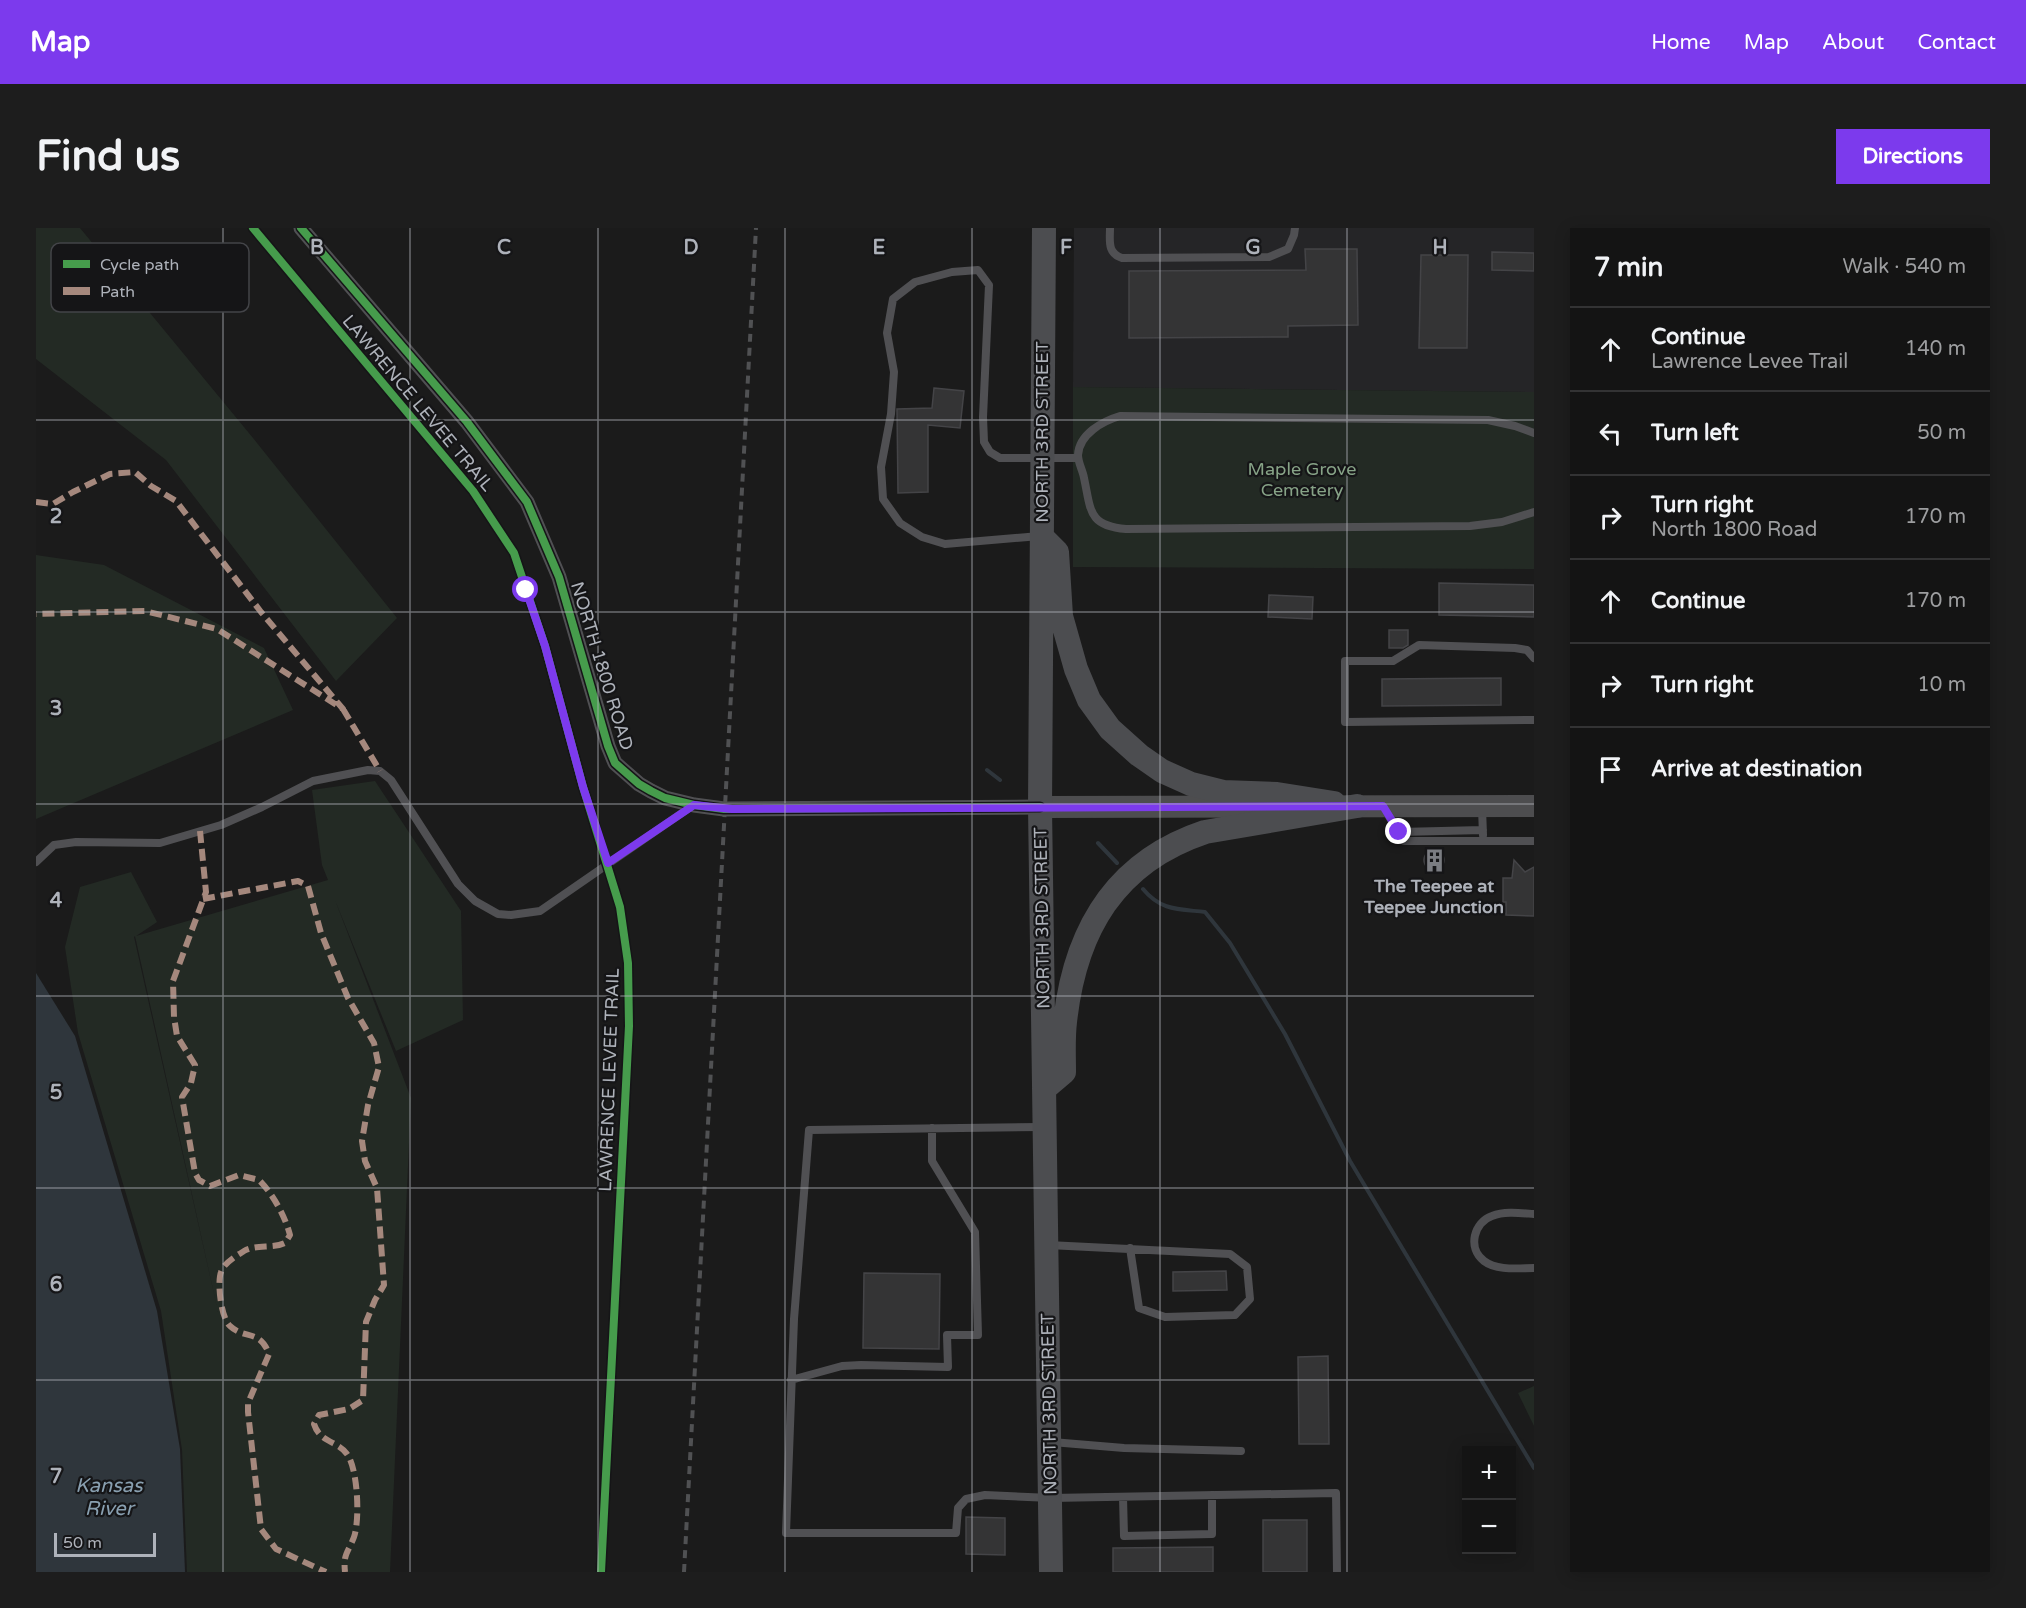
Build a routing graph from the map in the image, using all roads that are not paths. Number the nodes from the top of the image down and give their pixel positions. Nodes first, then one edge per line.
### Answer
1 (302, 228) edge
2 (1044, 228) edge
3 (1110, 228) edge
4 (1294, 228) edge
5 (1534, 433) edge
6 (1078, 458) junction
7 (1042, 459) junction
8 (1534, 512) edge
9 (1042, 536) junction
10 (1534, 658) edge
11 (1534, 720) edge
12 (694, 805) junction
13 (1357, 806) junction
14 (1383, 806) junction
15 (1482, 806) junction
16 (1534, 806) edge
17 (1040, 807) junction
18 (1483, 830) junction
19 (1399, 832) junction
20 (1483, 840) junction
21 (1534, 842) edge
22 (36, 862) edge
23 (1044, 1089) junction
24 (1045, 1126) junction
25 (932, 1128) junction
26 (1534, 1214) edge
27 (1047, 1245) junction
28 (1130, 1248) junction
29 (1534, 1268) edge
30 (791, 1380) junction
31 (1050, 1442) junction
32 (1241, 1451) dead end
33 (1212, 1495) junction
34 (1123, 1497) junction
35 (1051, 1498) junction
36 (1051, 1572) edge
37 (1337, 1572) edge

1 - 12 street, NORTH 1800 ROAD
2 - 7 highway, NORTH 3RD STREET
3 - 4 lane
5 - 6 lane
6 - 7 lane
6 - 8 lane
7 - 9 highway, NORTH 3RD STREET
7 - 9 lane
9 - 13 highway
9 - 17 highway, NORTH 3RD STREET
10 - 11 lane
12 - 17 street, NORTH 1800 ROAD
12 - 22 lane
13 - 14 main road
13 - 17 main road
13 - 23 highway
14 - 15 main road
14 - 19 lane
15 - 16 main road
15 - 18 lane
17 - 23 highway, NORTH 3RD STREET
18 - 19 lane
18 - 20 lane
19 - 20 lane
20 - 21 lane
23 - 24 highway, NORTH 3RD STREET
24 - 25 lane
24 - 27 highway, NORTH 3RD STREET
25 - 30 lane
25 - 30 lane
26 - 29 lane
27 - 28 lane
27 - 31 highway, NORTH 3RD STREET
28 - 28 lane
30 - 35 lane
31 - 32 lane
31 - 35 highway, NORTH 3RD STREET
33 - 34 lane
33 - 34 lane
33 - 37 lane
34 - 35 lane
35 - 36 highway, NORTH 3RD STREET

